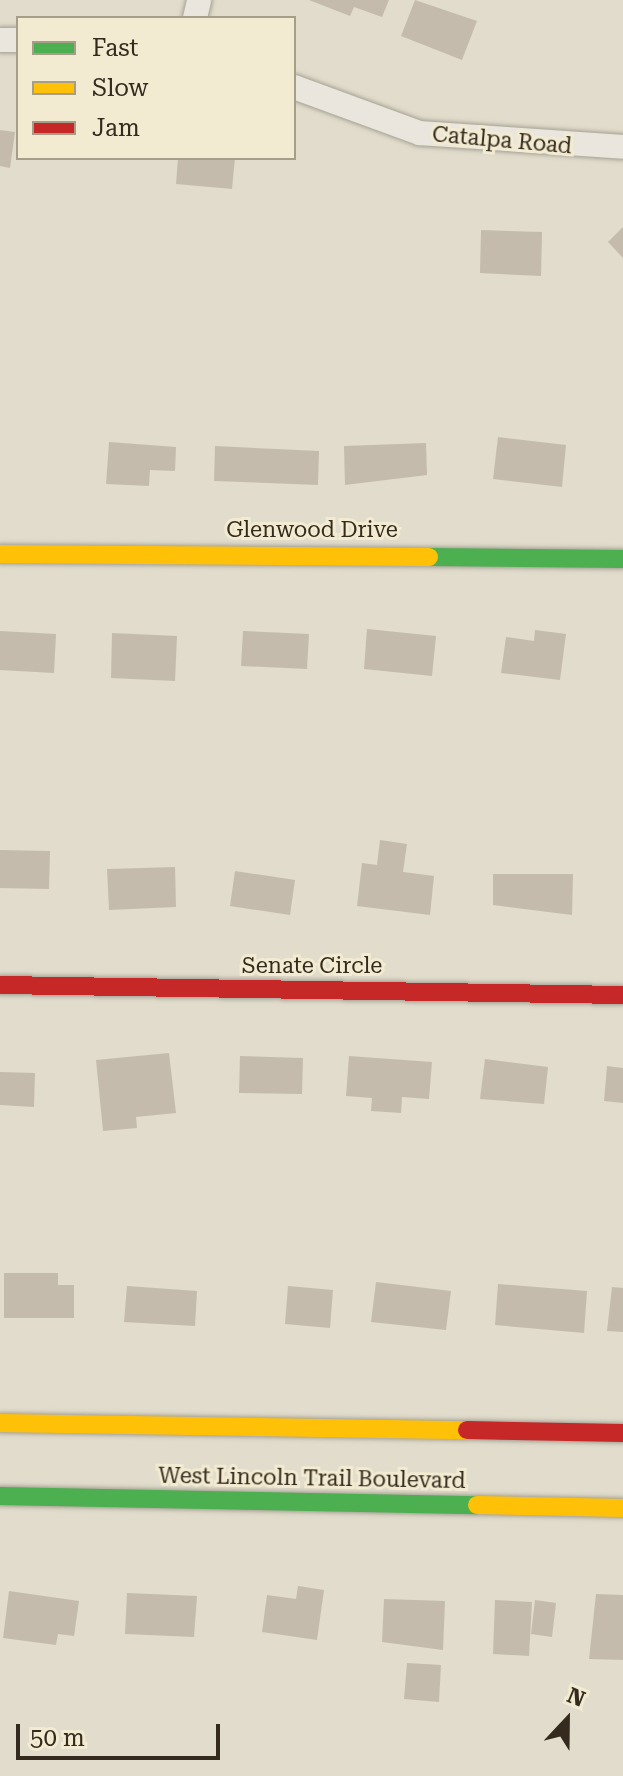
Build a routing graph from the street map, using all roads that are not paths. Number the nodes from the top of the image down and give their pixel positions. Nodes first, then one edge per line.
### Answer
1 (296, 88) edge
2 (623, 147) edge
3 (0, 554) edge
4 (623, 559) edge
5 (0, 985) edge
6 (623, 995) edge
7 (0, 1423) edge
8 (623, 1433) edge
9 (0, 1496) edge
10 (623, 1508) edge

1 - 2 street, Catalpa Road
3 - 4 street, Glenwood Drive
5 - 6 street, Senate Circle
7 - 8 street
9 - 10 street, West Lincoln Trail Boulevard

